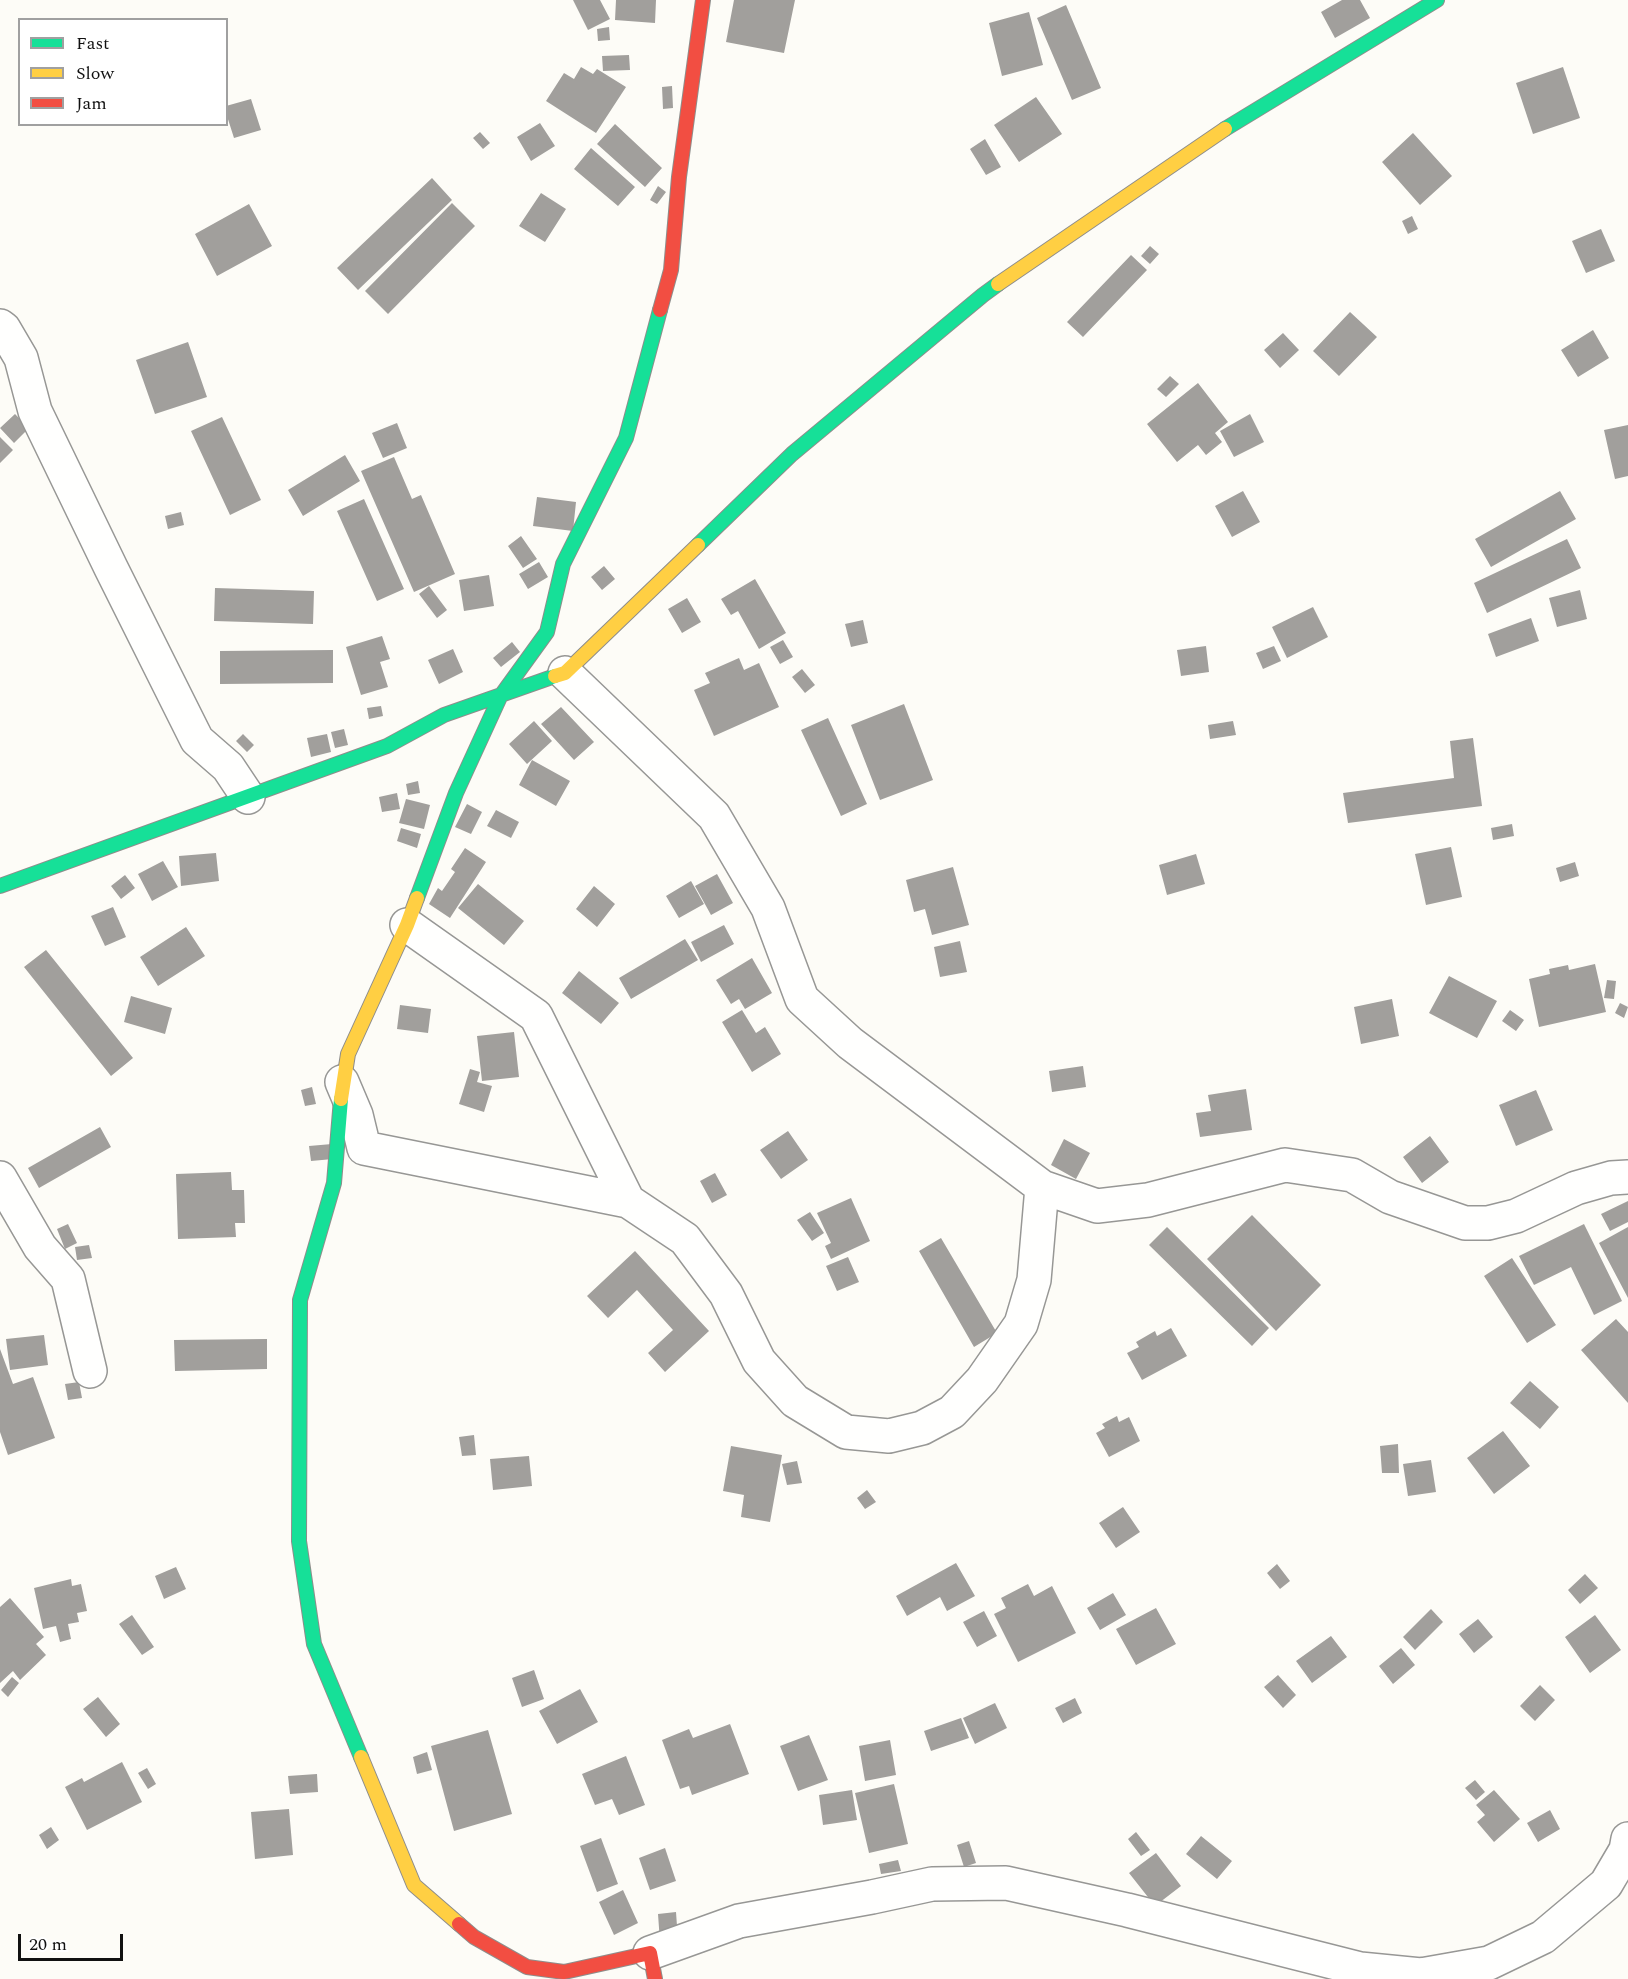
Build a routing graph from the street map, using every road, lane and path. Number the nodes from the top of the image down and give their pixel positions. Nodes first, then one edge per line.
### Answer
1 (703, 0) edge
2 (1437, 0) edge
3 (0, 326) edge
4 (565, 673) junction
5 (500, 697) junction
6 (248, 797) junction
7 (0, 886) edge
8 (407, 925) junction
9 (342, 1082) junction
10 (1628, 1177) edge
11 (0, 1178) edge
12 (1042, 1187) junction
13 (628, 1202) junction
14 (90, 1371) dead end
15 (1628, 1839) edge
16 (653, 1966) edge

1 - 5 street
2 - 4 street
3 - 6 street
4 - 5 street
4 - 12 street
5 - 6 street
5 - 8 street
6 - 7 street
8 - 9 street
8 - 13 street
9 - 13 street
9 - 16 street
10 - 12 street
11 - 14 street
12 - 13 street
15 - 16 street

